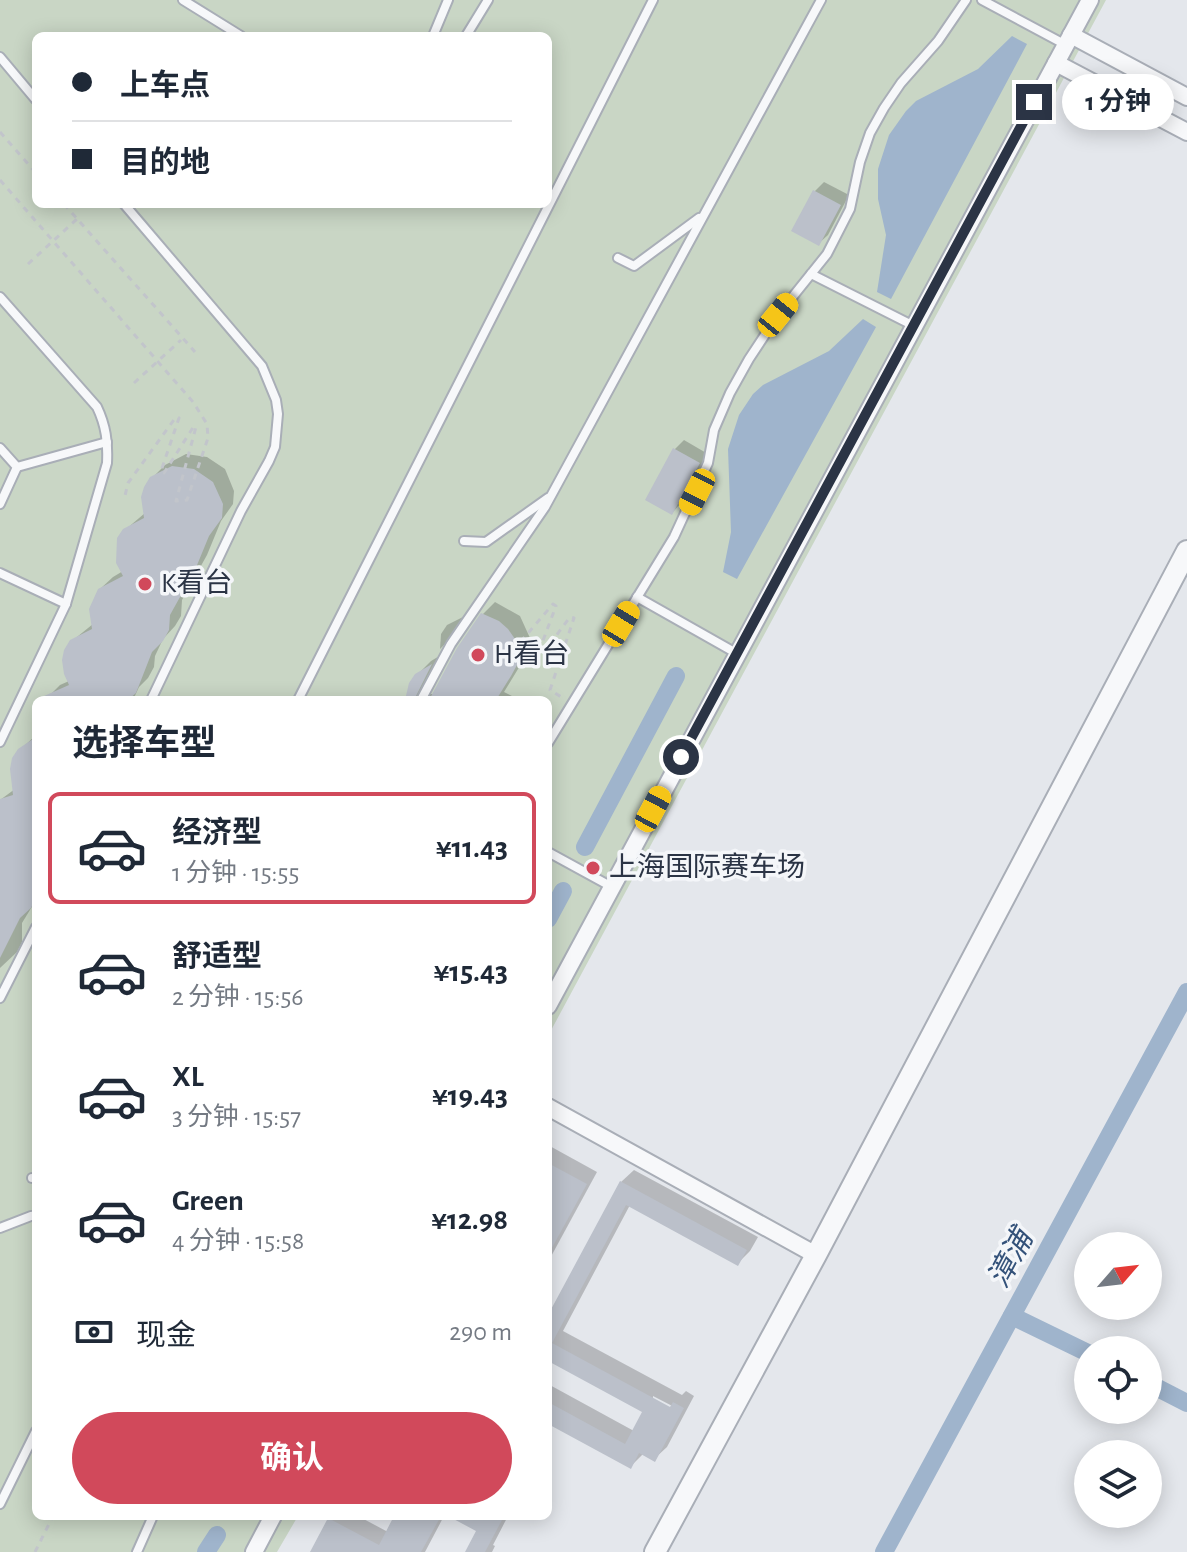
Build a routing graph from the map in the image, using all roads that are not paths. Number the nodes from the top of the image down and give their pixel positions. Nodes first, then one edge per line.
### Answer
1 (183, 0) edge
2 (448, 0) edge
3 (488, 0) edge
4 (653, 0) edge
5 (821, 0) edge
6 (966, 0) edge
7 (982, 0) edge
8 (1090, 0) edge
9 (235, 32) edge
10 (435, 32) edge
11 (468, 32) edge
12 (1068, 40) junction
13 (0, 57) edge
14 (1056, 63) junction
15 (32, 95) edge
16 (1187, 97) edge
17 (1187, 132) edge
18 (552, 199) edge
19 (127, 208) edge
20 (548, 208) edge
21 (703, 216) junction
22 (618, 258) dead end
23 (811, 274) junction
24 (0, 297) edge
25 (914, 326) junction
26 (107, 442) junction
27 (0, 448) edge
28 (17, 467) junction
29 (552, 495) junction
30 (0, 504) edge
31 (464, 541) dead end
32 (1187, 551) edge
33 (0, 573) edge
34 (1187, 576) edge
35 (637, 597) junction
36 (66, 604) junction
37 (1140, 636) junction
38 (736, 653) junction
39 (153, 696) edge
40 (300, 696) edge
41 (423, 696) edge
42 (552, 737) edge
43 (0, 742) edge
44 (552, 854) edge
45 (612, 887) junction
46 (32, 935) edge
47 (0, 998) edge
48 (552, 999) edge
49 (552, 1109) edge
50 (31, 1216) dead end
51 (0, 1228) edge
52 (816, 1255) junction
53 (32, 1439) edge
54 (0, 1504) edge
55 (151, 1520) edge
56 (271, 1520) edge
57 (137, 1552) edge
58 (254, 1552) edge
59 (655, 1552) edge

1 - 9 lane
2 - 10 lane
3 - 11 lane
4 - 18 lane
5 - 21 lane
6 - 23 lane
7 - 12 lane
8 - 12 street
12 - 14 street
12 - 16 street
13 - 15 lane
14 - 17 street
14 - 25 street
19 - 39 lane
20 - 40 lane
21 - 22 lane
21 - 29 lane
23 - 25 lane
23 - 35 lane
24 - 26 lane
25 - 38 street
26 - 28 lane
26 - 36 lane
27 - 28 lane
28 - 30 lane
29 - 31 lane
29 - 41 lane
32 - 37 street
33 - 36 lane
34 - 37 street
35 - 38 lane
35 - 42 lane
36 - 43 lane
37 - 52 street
38 - 45 street
44 - 45 lane
45 - 48 street
46 - 47 lane
49 - 52 street
50 - 51 lane
52 - 59 street
53 - 54 lane
55 - 57 lane
56 - 58 street

